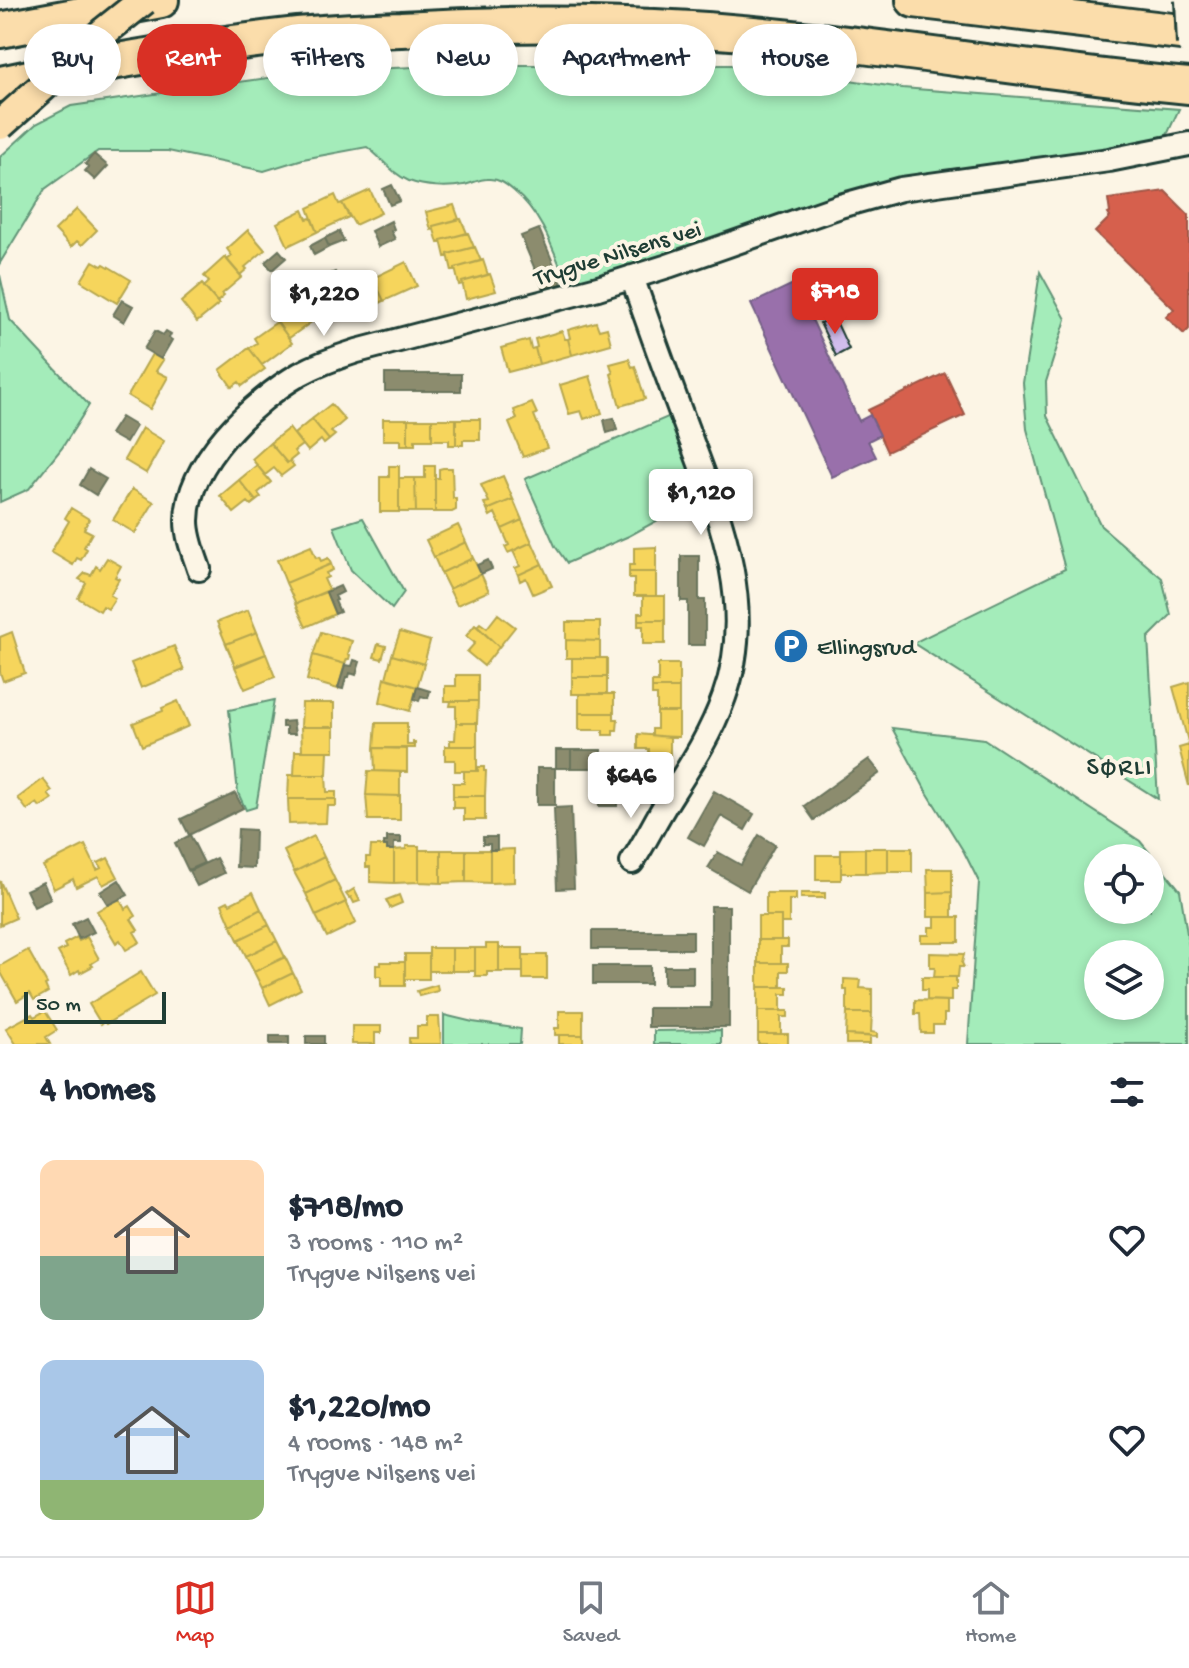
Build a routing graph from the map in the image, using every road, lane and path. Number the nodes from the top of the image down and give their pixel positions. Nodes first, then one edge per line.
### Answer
1 (144, 0) edge
2 (161, 0) edge
3 (914, 0) edge
4 (1187, 0) edge
5 (0, 30) edge
6 (1189, 33) edge
7 (1189, 44) edge
8 (0, 84) edge
9 (1189, 86) edge
10 (0, 125) edge
11 (1189, 144) edge
12 (632, 277) junction
13 (199, 569) dead end
14 (632, 862) dead end

1 - 10 main road, bridge
2 - 5 highway
3 - 6 highway
4 - 7 street, bridge
8 - 9 highway
11 - 12 street, Trygve Nilsens vei
12 - 13 street, Trygve Nilsens vei
12 - 14 street

